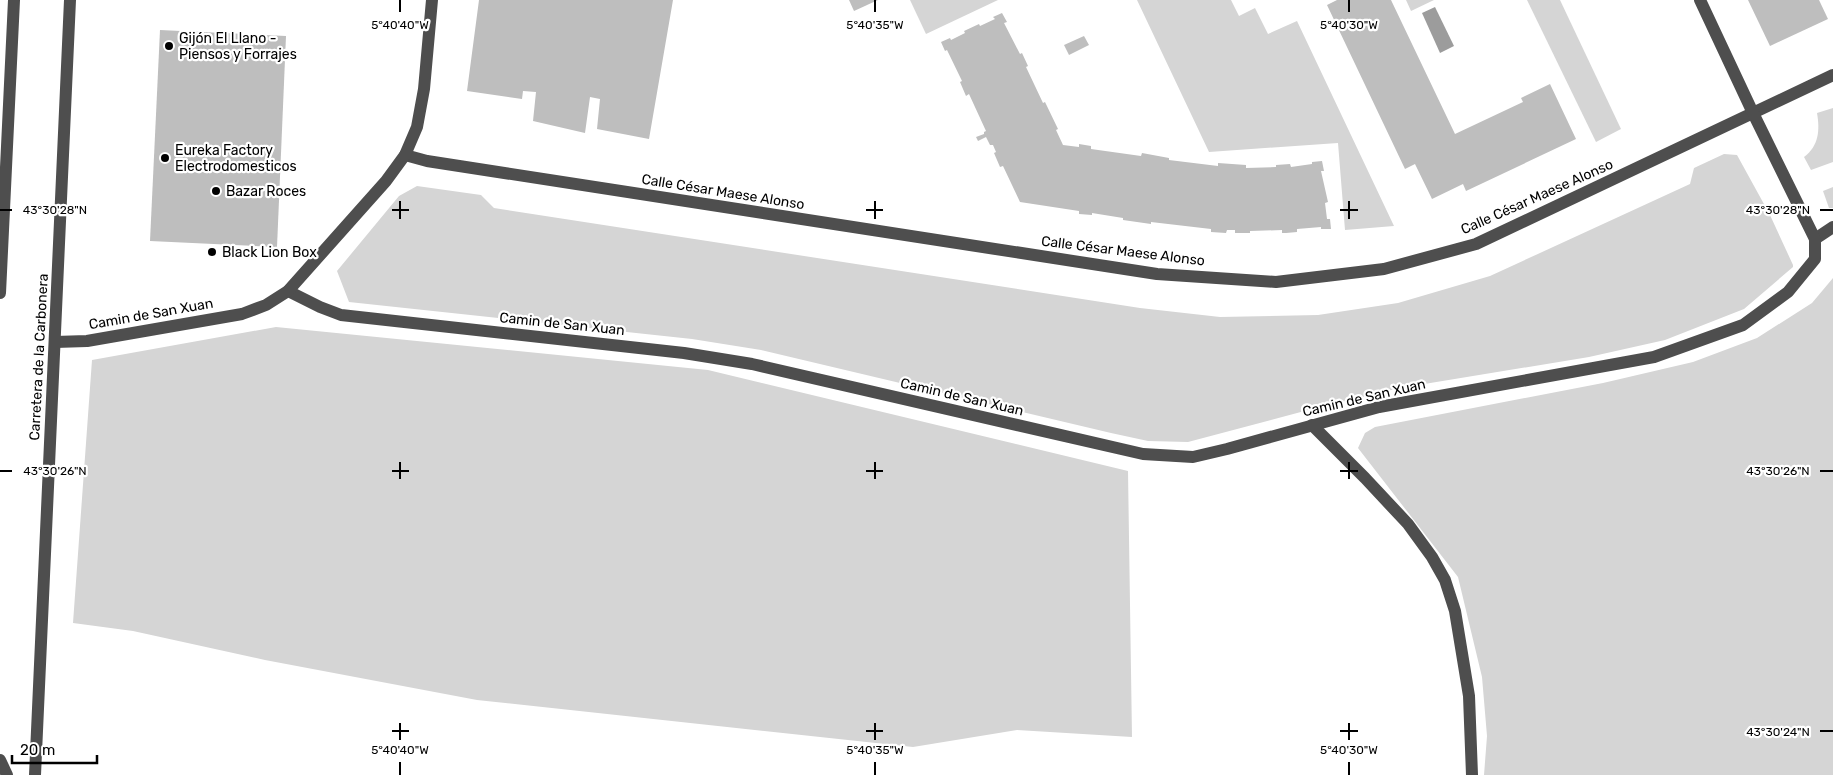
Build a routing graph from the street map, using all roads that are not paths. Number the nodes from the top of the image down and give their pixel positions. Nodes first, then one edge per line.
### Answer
1 (14, 0) edge
2 (70, 0) edge
3 (432, 0) edge
4 (1700, 0) edge
5 (1833, 75) edge
6 (3, 102) edge
7 (1752, 113) junction
8 (405, 155) junction
9 (1833, 227) edge
10 (1815, 239) junction
11 (288, 291) junction
12 (0, 292) edge
13 (55, 342) junction
14 (1312, 425) junction
15 (0, 760) edge
16 (7, 775) edge
17 (34, 775) edge
18 (1472, 775) edge

1 - 6 street
2 - 13 street, Carretera de la Carbonera
3 - 8 street
4 - 7 street
5 - 7 street, Calle César Maese Alonso
6 - 12 street
7 - 8 street, Calle César Maese Alonso
7 - 10 street
8 - 11 street
9 - 10 street
10 - 14 street, Camin de San Xuan
11 - 13 street, Camin de San Xuan
11 - 14 street, Camin de San Xuan
13 - 17 street, Carretera de la Carbonera
14 - 18 street
15 - 16 street

